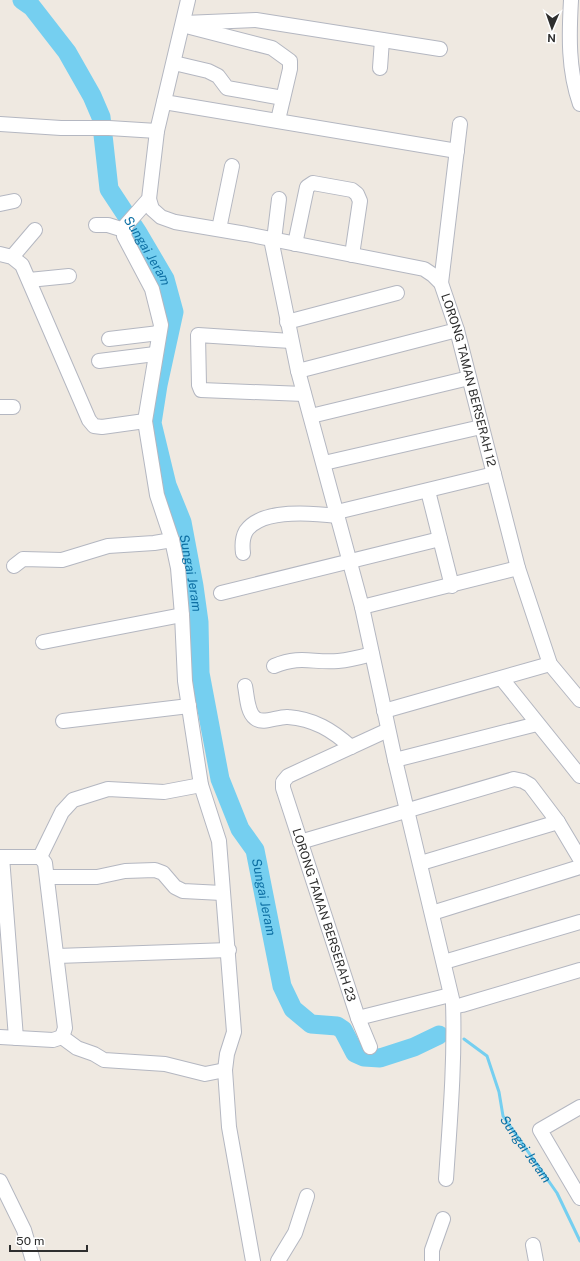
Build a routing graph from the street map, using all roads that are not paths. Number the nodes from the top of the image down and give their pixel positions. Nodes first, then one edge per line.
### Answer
1 (188, 0) edge
2 (571, 0) edge
3 (183, 24) junction
4 (575, 29) edge
5 (382, 40) junction
6 (440, 49) dead end
7 (174, 63) junction
8 (380, 68) dead end
9 (283, 98) junction
10 (164, 102) junction
11 (580, 104) edge
12 (278, 120) junction
13 (0, 124) edge
14 (460, 124) dead end
15 (157, 131) junction
16 (457, 150) junction
17 (232, 166) dead end
18 (279, 198) dead end
19 (149, 199) junction
20 (128, 224) junction
21 (96, 225) dead end
22 (219, 229) junction
23 (35, 230) dead end
24 (272, 240) junction
25 (295, 244) junction
26 (352, 255) junction
27 (6, 256) edge
28 (69, 276) dead end
29 (29, 280) junction
30 (441, 283) junction
31 (397, 293) dead end
32 (287, 322) junction
33 (457, 330) junction
34 (159, 334) junction
35 (109, 339) dead end
36 (291, 341) junction
37 (155, 354) junction
38 (99, 361) dead end
39 (298, 371) junction
40 (469, 378) junction
41 (304, 394) junction
42 (311, 416) junction
43 (145, 421) junction
44 (481, 427) junction
45 (324, 463) junction
46 (494, 474) junction
47 (428, 491) junction
48 (337, 514) junction
49 (440, 539) junction
50 (172, 540) junction
51 (243, 552) dead end
52 (348, 561) junction
53 (14, 566) dead end
54 (518, 568) junction
55 (452, 586) junction
56 (221, 593) dead end
57 (362, 607) junction
58 (182, 615) junction
59 (43, 642) dead end
60 (372, 654) junction
61 (550, 664) junction
62 (274, 666) dead end
63 (502, 679) junction
64 (245, 686) dead end
65 (580, 700) edge
66 (189, 706) junction
67 (384, 711) junction
68 (63, 722) dead end
69 (537, 724) junction
70 (388, 730) junction
71 (351, 747) junction
72 (395, 760) junction
73 (580, 776) edge
74 (201, 785) junction
75 (408, 811) junction
76 (558, 822) junction
77 (300, 842) junction
78 (1, 857) edge
79 (40, 857) junction
80 (580, 859) edge
81 (421, 863) junction
82 (580, 868) edge
83 (48, 877) junction
84 (222, 893) junction
85 (432, 913) junction
86 (580, 922) edge
87 (229, 950) junction
88 (57, 956) junction
89 (444, 962) junction
90 (580, 970) edge
91 (452, 999) junction
92 (358, 1018) junction
93 (0, 1037) edge
94 (62, 1037) junction
95 (16, 1038) junction
96 (370, 1047) dead end
97 (225, 1070) junction
98 (580, 1107) edge
99 (446, 1179) dead end
100 (0, 1181) edge
101 (307, 1196) dead end
102 (580, 1199) edge
103 (443, 1218) dead end
104 (532, 1245) dead end
105 (33, 1261) edge
106 (254, 1261) edge
107 (278, 1261) edge
108 (432, 1261) edge
109 (536, 1261) edge

1 - 3 street
2 - 4 street
3 - 5 street
3 - 7 street
3 - 9 street
4 - 11 street
5 - 6 street
5 - 8 street
7 - 9 street
7 - 10 street
9 - 12 street
10 - 12 street
10 - 15 street
12 - 16 street
13 - 15 street
14 - 16 street
15 - 19 street
16 - 30 street
17 - 22 street
18 - 24 street
19 - 20 street
19 - 22 street, LORONG TAMAN BERSERAH 12
20 - 21 street
20 - 34 street
22 - 24 street, LORONG TAMAN BERSERAH 12
23 - 27 street
24 - 25 street, LORONG TAMAN BERSERAH 12
24 - 32 street
25 - 26 street, LORONG TAMAN BERSERAH 12
25 - 26 street
26 - 30 street, LORONG TAMAN BERSERAH 12
27 - 29 street
28 - 29 street
29 - 43 street
30 - 33 street, LORONG TAMAN BERSERAH 12
31 - 32 street
32 - 36 street
33 - 39 street
33 - 40 street, LORONG TAMAN BERSERAH 12
34 - 35 street
34 - 37 street
36 - 39 street
36 - 41 street
37 - 38 street
37 - 43 street
39 - 41 street
40 - 42 street
40 - 44 street, LORONG TAMAN BERSERAH 12
41 - 42 street
42 - 45 street
43 - 50 street
44 - 45 street
44 - 46 street, LORONG TAMAN BERSERAH 12
45 - 48 street
46 - 47 street
46 - 54 street, LORONG TAMAN BERSERAH 12
47 - 48 street
47 - 49 street
48 - 51 street
48 - 52 street
49 - 52 street
49 - 55 street
50 - 53 street
50 - 58 street
52 - 56 street
52 - 57 street
54 - 55 street
54 - 61 street, LORONG TAMAN BERSERAH 12
55 - 57 street
57 - 60 street
58 - 59 street
58 - 66 street
60 - 62 street
60 - 67 street
61 - 63 street
61 - 65 street, LORONG TAMAN BERSERAH 12
63 - 67 street
63 - 69 street
64 - 71 street
66 - 68 street
66 - 74 street
67 - 70 street
69 - 72 street
69 - 73 street
70 - 71 street
70 - 72 street
71 - 77 street, LORONG TAMAN BERSERAH 23
72 - 75 street
74 - 79 street
74 - 84 street
75 - 76 street
75 - 77 street
75 - 81 street
76 - 80 street
76 - 81 street
77 - 92 street, LORONG TAMAN BERSERAH 23
78 - 79 street
78 - 95 street
79 - 83 street
81 - 85 street
82 - 85 street
83 - 84 street
83 - 88 street
84 - 87 street
85 - 89 street
86 - 89 street
87 - 88 street
87 - 97 street
88 - 94 street
89 - 91 street
90 - 91 street
91 - 92 street
91 - 99 street
92 - 96 street, LORONG TAMAN BERSERAH 23
93 - 95 street
94 - 95 street
94 - 97 street
97 - 106 street
98 - 102 street
100 - 105 street
101 - 107 street
103 - 108 street
104 - 109 street

